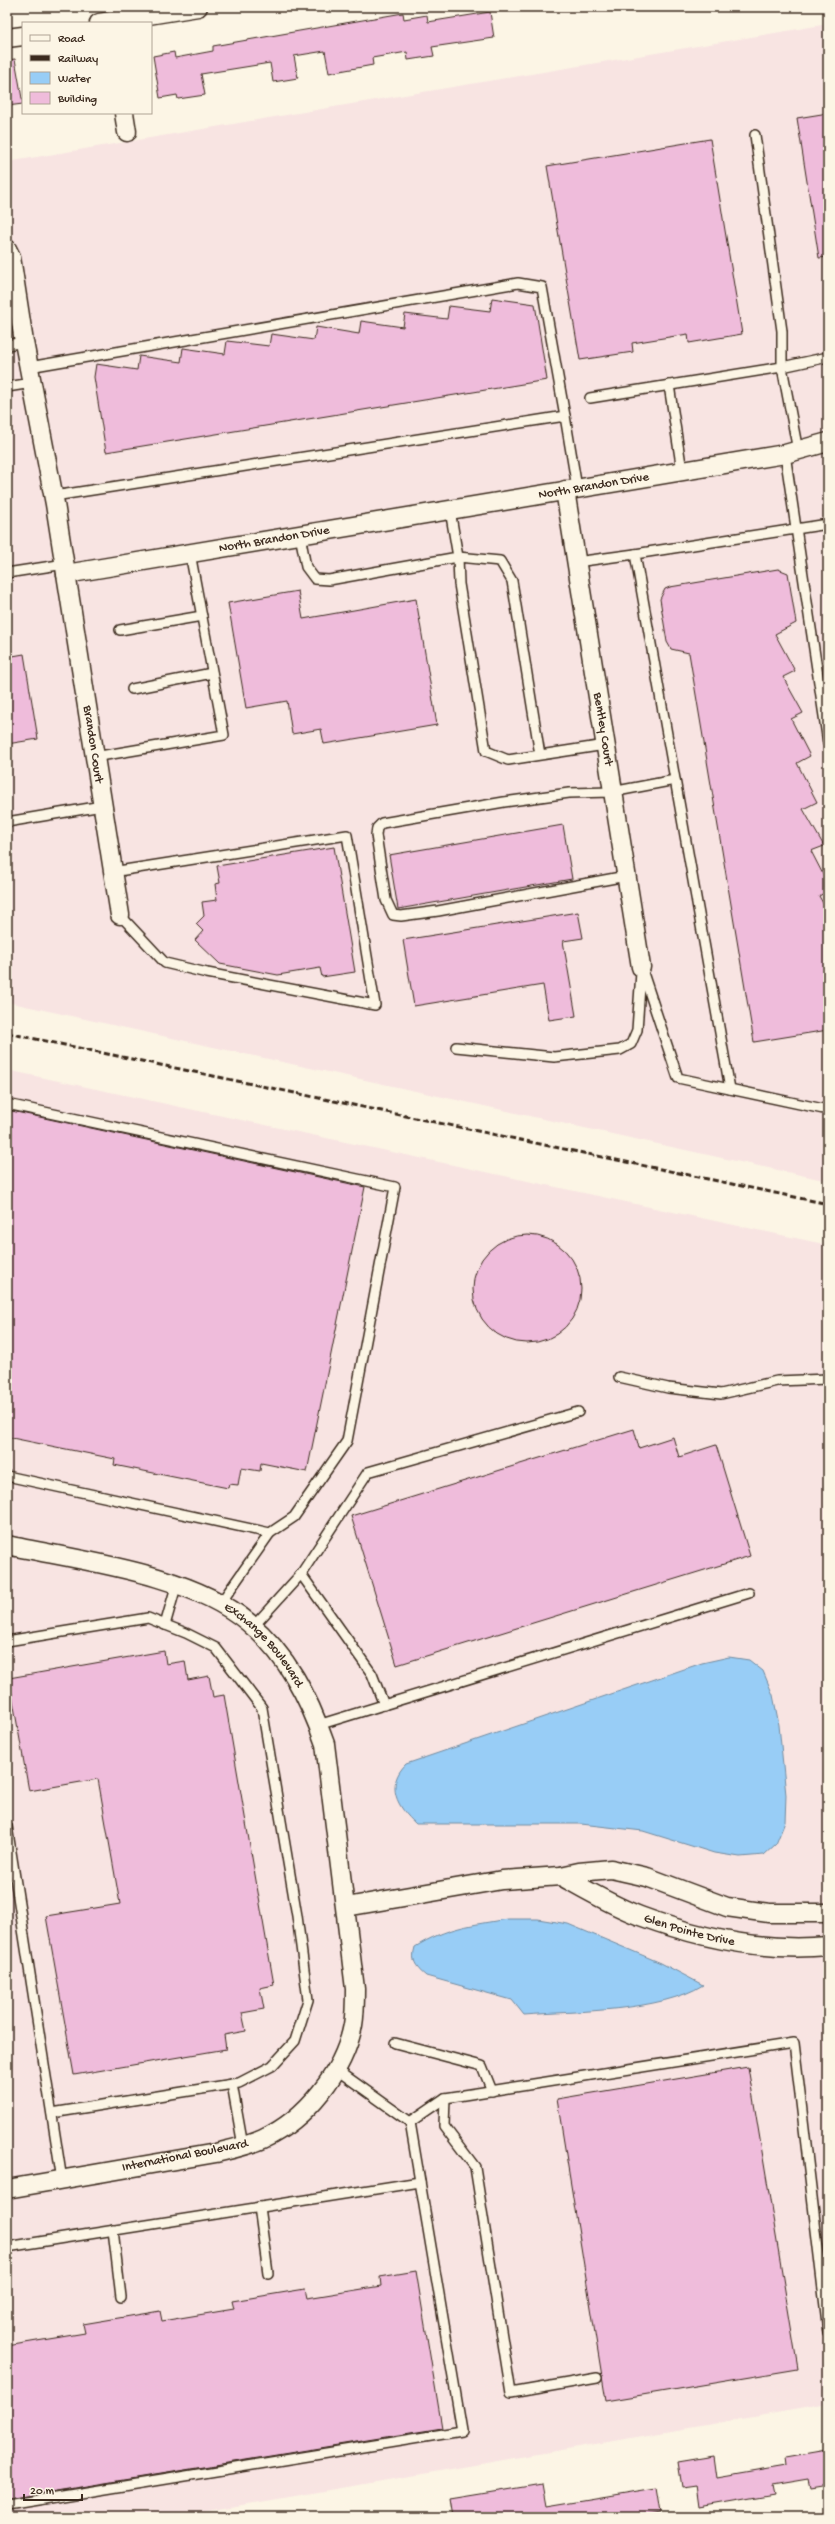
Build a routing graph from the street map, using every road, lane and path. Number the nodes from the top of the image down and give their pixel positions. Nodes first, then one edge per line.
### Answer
1 (198, 7) edge
2 (106, 22) edge
3 (22, 36) edge
4 (7, 38) edge
5 (124, 114) edge
6 (127, 132) dead end
7 (755, 135) dead end
8 (7, 249) edge
9 (15, 343) edge
10 (828, 356) edge
11 (782, 367) junction
12 (30, 375) junction
13 (669, 385) junction
14 (7, 387) edge
15 (590, 398) dead end
16 (564, 416) junction
17 (828, 442) edge
18 (828, 448) edge
19 (797, 451) junction
20 (682, 471) junction
21 (571, 489) junction
22 (54, 496) junction
23 (450, 510) junction
24 (828, 524) edge
25 (796, 530) junction
26 (300, 535) junction
27 (190, 553) junction
28 (635, 554) junction
29 (458, 558) junction
30 (576, 562) junction
31 (65, 569) junction
32 (7, 573) edge
33 (202, 616) junction
34 (120, 630) dead end
35 (212, 674) junction
36 (132, 689) dead end
37 (828, 743) edge
38 (605, 745) junction
39 (540, 755) junction
40 (94, 758) junction
41 (676, 780) junction
42 (612, 792) junction
43 (102, 806) junction
44 (7, 822) edge
45 (112, 872) junction
46 (626, 876) junction
47 (120, 915) joint
48 (641, 967) junction
49 (456, 1047) dead end
50 (730, 1089) junction
51 (7, 1104) edge
52 (828, 1110) edge
53 (619, 1377) dead end
54 (828, 1379) edge
55 (578, 1412) dead end
56 (7, 1476) edge
57 (270, 1533) junction
58 (7, 1545) edge
59 (301, 1574) junction
60 (176, 1583) junction
61 (749, 1593) dead end
62 (220, 1604) junction
63 (165, 1625) junction
64 (253, 1627) junction
65 (7, 1641) edge
66 (384, 1705) junction
67 (318, 1725) junction
68 (7, 1826) edge
69 (561, 1876) junction
70 (346, 1907) junction
71 (828, 1913) edge
72 (828, 1946) edge
73 (395, 2043) dead end
74 (337, 2070) junction
75 (232, 2084) junction
76 (492, 2091) junction
77 (445, 2098) junction
78 (52, 2113) junction
79 (410, 2122) junction
80 (244, 2146) junction
81 (62, 2180) junction
82 (420, 2182) junction
83 (7, 2189) edge
84 (259, 2207) junction
85 (113, 2230) junction
86 (7, 2247) edge
87 (268, 2273) dead end
88 (121, 2297) dead end
89 (828, 2332) edge
90 (597, 2378) dead end
91 (7, 2505) edge

1 - 2 street
3 - 4 street
5 - 6 street
7 - 11 lane
8 - 9 street
9 - 12 street
10 - 11 lane
11 - 13 lane
11 - 19 lane
12 - 14 lane
12 - 16 lane
12 - 22 street
13 - 15 lane
13 - 20 lane
16 - 21 lane
16 - 22 lane
17 - 19 street, North Brandon Drive
18 - 19 street, North Brandon Drive
19 - 20 street, North Brandon Drive
19 - 25 lane
20 - 21 street, North Brandon Drive
21 - 23 street, North Brandon Drive
21 - 30 street, Bentley Court
22 - 31 street
23 - 26 street, North Brandon Drive
23 - 29 lane
24 - 25 lane
25 - 28 lane
25 - 37 lane
26 - 27 street, North Brandon Drive
26 - 29 lane
27 - 31 street, North Brandon Drive
27 - 33 lane
28 - 30 lane
28 - 41 lane
29 - 39 lane
29 - 39 lane
30 - 38 street, Bentley Court
31 - 32 lane
31 - 40 street, Brandon Court
33 - 34 lane
33 - 35 lane
35 - 36 lane
35 - 40 lane
38 - 39 lane
38 - 42 street, Bentley Court
40 - 43 street, Brandon Court
41 - 42 lane
41 - 50 lane
42 - 46 street, Bentley Court
42 - 46 lane
43 - 44 lane
43 - 45 street, Brandon Court
45 - 47 street, Brandon Court
45 - 47 lane
46 - 48 street, Bentley Court
48 - 49 lane
48 - 50 lane
50 - 52 lane
51 - 57 lane
53 - 54 lane
55 - 59 lane
56 - 57 lane
57 - 62 lane
58 - 60 street, Exchange Boulevard
59 - 64 lane
59 - 66 lane
60 - 62 street, Exchange Boulevard
60 - 63 lane
61 - 66 lane
62 - 64 street, Exchange Boulevard
63 - 65 lane
63 - 75 lane
64 - 67 street, Exchange Boulevard
66 - 67 lane
67 - 70 street, Exchange Boulevard
68 - 78 lane
69 - 70 street
69 - 71 street
69 - 72 street, Glen Pointe Drive
70 - 74 street, International Boulevard
73 - 76 lane
74 - 79 lane
74 - 80 street, International Boulevard
75 - 78 lane
75 - 80 lane
76 - 77 lane
76 - 89 lane
77 - 79 lane
77 - 90 lane
78 - 81 lane
79 - 82 lane
80 - 81 street, International Boulevard
81 - 83 street, International Boulevard
82 - 84 lane
82 - 91 lane
84 - 85 lane
84 - 87 lane
85 - 86 lane
85 - 88 lane

